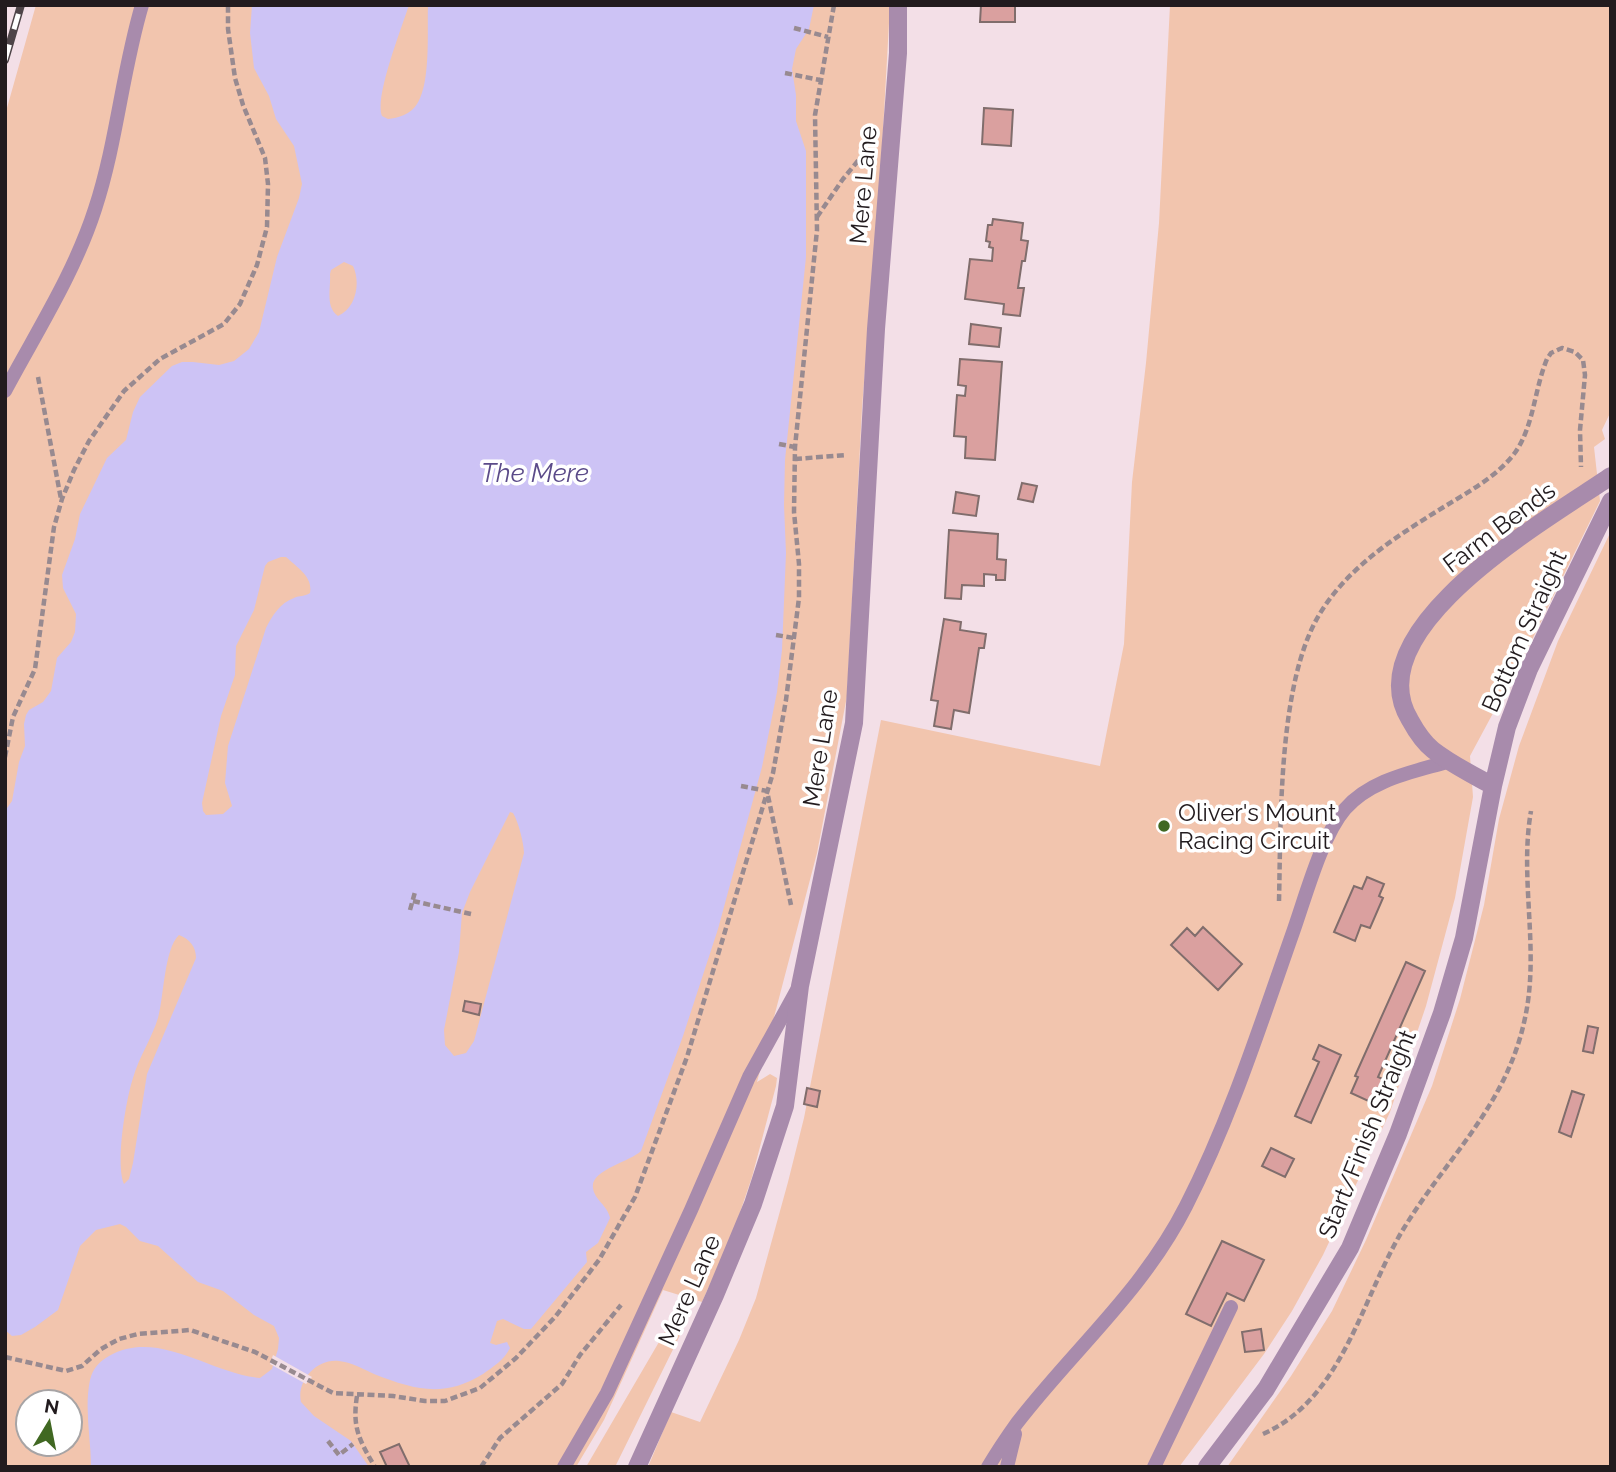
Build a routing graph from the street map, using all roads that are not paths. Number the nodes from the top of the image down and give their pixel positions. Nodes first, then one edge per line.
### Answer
1 (142, 5) edge
2 (898, 5) edge
3 (5, 391) edge
4 (1611, 476) edge
5 (1611, 501) edge
6 (1450, 761) junction
7 (1493, 786) junction
8 (800, 986) junction
9 (1231, 1307) dead end
10 (1017, 1423) junction
11 (564, 1467) edge
12 (637, 1467) edge
13 (988, 1467) edge
14 (1007, 1467) edge
15 (1154, 1467) edge
16 (1207, 1467) edge

1 - 3 lane
2 - 8 street, Mere Lane
4 - 6 street, Farm Bends
5 - 7 street, Bottom Straight
6 - 7 street, Farm Bends
6 - 10 lane
7 - 16 street, Start/Finish Straight
8 - 11 lane
8 - 12 street, Mere Lane
9 - 15 lane
10 - 13 lane
10 - 14 lane

